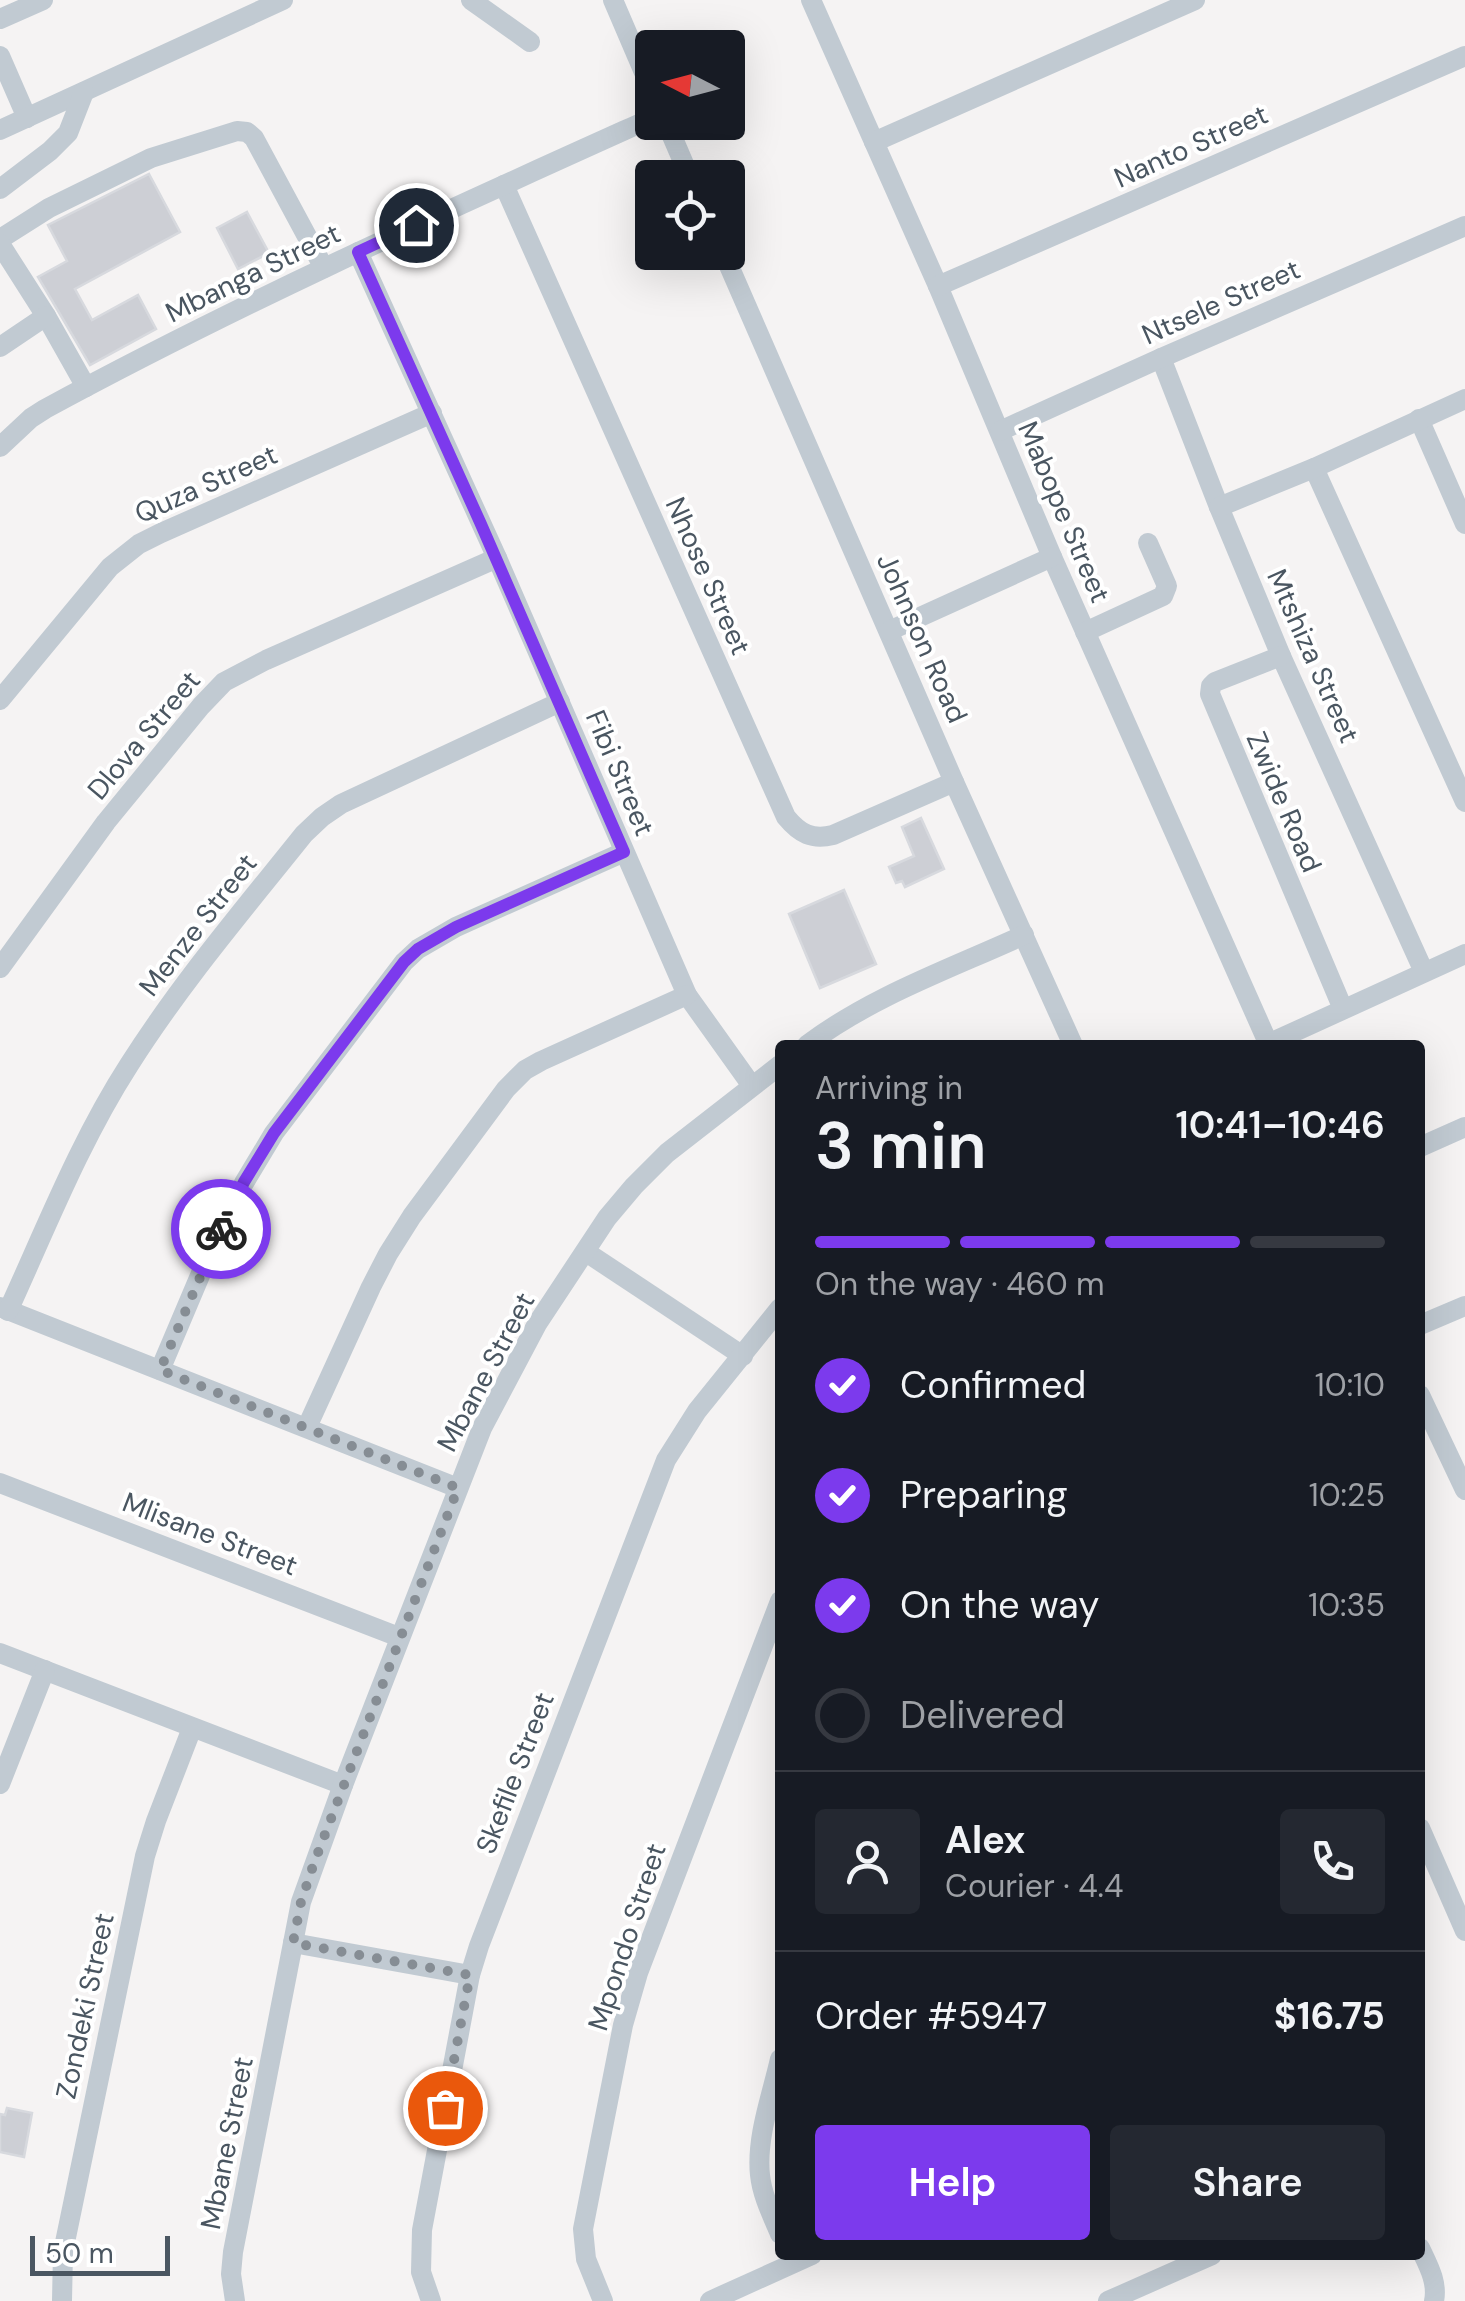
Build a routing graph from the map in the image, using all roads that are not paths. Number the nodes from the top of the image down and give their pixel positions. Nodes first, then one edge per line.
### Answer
1 (43, 0) edge
2 (283, 0) edge
3 (471, 0) edge
4 (613, 0) edge
5 (811, 0) edge
6 (1195, 0) edge
7 (0, 19) edge
8 (530, 42) dead end
9 (635, 51) edge
10 (0, 56) edge
11 (1465, 56) edge
12 (84, 92) junction
13 (27, 118) junction
14 (635, 126) edge
15 (0, 130) edge
16 (874, 142) junction
17 (504, 185) junction
18 (0, 190) edge
19 (1465, 226) edge
20 (0, 242) edge
21 (358, 252) junction
22 (324, 268) junction
23 (731, 270) edge
24 (938, 286) junction
25 (46, 316) junction
26 (0, 347) edge
27 (1161, 358) junction
28 (86, 387) junction
29 (1465, 399) edge
30 (432, 413) junction
31 (1419, 419) junction
32 (1000, 431) junction
33 (0, 447) edge
34 (1314, 468) junction
35 (1219, 507) junction
36 (1465, 524) edge
37 (1148, 542) dead end
38 (496, 558) junction
39 (1052, 558) junction
40 (889, 631) junction
41 (1086, 632) junction
42 (1281, 656) junction
43 (0, 700) edge
44 (560, 702) junction
45 (954, 782) junction
46 (1465, 802) edge
47 (624, 852) junction
48 (1024, 935) junction
49 (1465, 954) edge
50 (0, 968) edge
51 (1424, 972) junction
52 (688, 995) junction
53 (1343, 1009) junction
54 (815, 1040) edge
55 (1071, 1040) edge
56 (1266, 1040) edge
57 (1277, 1040) edge
58 (775, 1069) edge
59 (752, 1086) junction
60 (1465, 1127) edge
61 (1425, 1145) edge
62 (586, 1252) junction
63 (1465, 1306) edge
64 (4, 1309) edge
65 (775, 1314) edge
66 (1425, 1324) edge
67 (742, 1356) junction
68 (160, 1370) junction
69 (1425, 1405) edge
70 (307, 1427) junction
71 (0, 1483) edge
72 (458, 1488) junction
73 (1465, 1490) edge
74 (775, 1614) edge
75 (399, 1637) junction
76 (0, 1653) edge
77 (45, 1670) junction
78 (192, 1728) junction
79 (6, 1751) edge
80 (0, 1784) edge
81 (342, 1785) junction
82 (1425, 1839) edge
83 (1465, 1931) edge
84 (293, 1943) junction
85 (470, 1975) junction
86 (775, 2083) edge
87 (775, 2222) edge
88 (1425, 2259) edge
89 (790, 2260) edge
90 (1201, 2260) edge
91 (62, 2301) edge
92 (234, 2301) edge
93 (431, 2301) edge
94 (603, 2301) edge
95 (710, 2301) edge
96 (1108, 2301) edge
97 (1434, 2301) edge

1 - 7 street
2 - 12 street
3 - 8 street
4 - 9 street
5 - 16 street, Mabope Street
6 - 16 street
10 - 13 street
11 - 24 street, Nanto Street
12 - 13 street
12 - 18 street
13 - 15 street
14 - 17 street, Mbanga Street
16 - 24 street, Mabope Street
17 - 21 street, Mbanga Street
17 - 45 street, Nhose Street
19 - 27 street, Ntsele Street
20 - 22 street
20 - 25 street
21 - 22 street, Mbanga Street
21 - 30 street, Fibi Street
22 - 28 street, Mbanga Street
23 - 40 street, Johnson Road
24 - 32 street, Mabope Street
25 - 26 street
25 - 28 street
27 - 32 street, Ntsele Street
27 - 35 street, Mtshiza Street
28 - 33 street, Mbanga Street
29 - 31 street
30 - 38 street, Fibi Street
30 - 43 street, Quza Street
31 - 34 street
31 - 36 street
32 - 39 street, Mabope Street
34 - 35 street
34 - 46 street
35 - 42 street, Mtshiza Street
37 - 41 street
38 - 44 street, Fibi Street
38 - 50 street, Dlova Street
39 - 40 street
39 - 41 street, Mabope Street
40 - 45 street, Johnson Road
41 - 56 street, Mabope Street
42 - 51 street, Mtshiza Street
42 - 53 street, Zwide Road
44 - 47 street, Fibi Street
44 - 64 street, Menze Street
45 - 48 street, Johnson Road
47 - 52 street, Fibi Street
47 - 68 street
48 - 54 street
48 - 55 street, Johnson Road
49 - 51 street
51 - 53 street
52 - 59 street, Fibi Street
52 - 70 street
53 - 57 street
58 - 59 street, Mbane Street
59 - 62 street, Mbane Street
60 - 61 street
62 - 67 street
62 - 72 street, Mbane Street
63 - 66 street
64 - 68 street
65 - 67 street, Skefile Street
67 - 85 street, Skefile Street
68 - 70 street
69 - 73 street
70 - 72 street
71 - 75 street, Mlisane Street
72 - 75 street, Mbane Street
74 - 94 street, Mpondo Street
75 - 81 street, Mbane Street
76 - 77 street
77 - 78 street
77 - 79 street
78 - 81 street
78 - 91 street, Zondeki Street
79 - 80 street
81 - 84 street, Mbane Street
82 - 83 street
84 - 85 street
84 - 92 street, Mbane Street
85 - 93 street, Skefile Street
86 - 87 street
88 - 97 street
89 - 95 street
90 - 96 street

